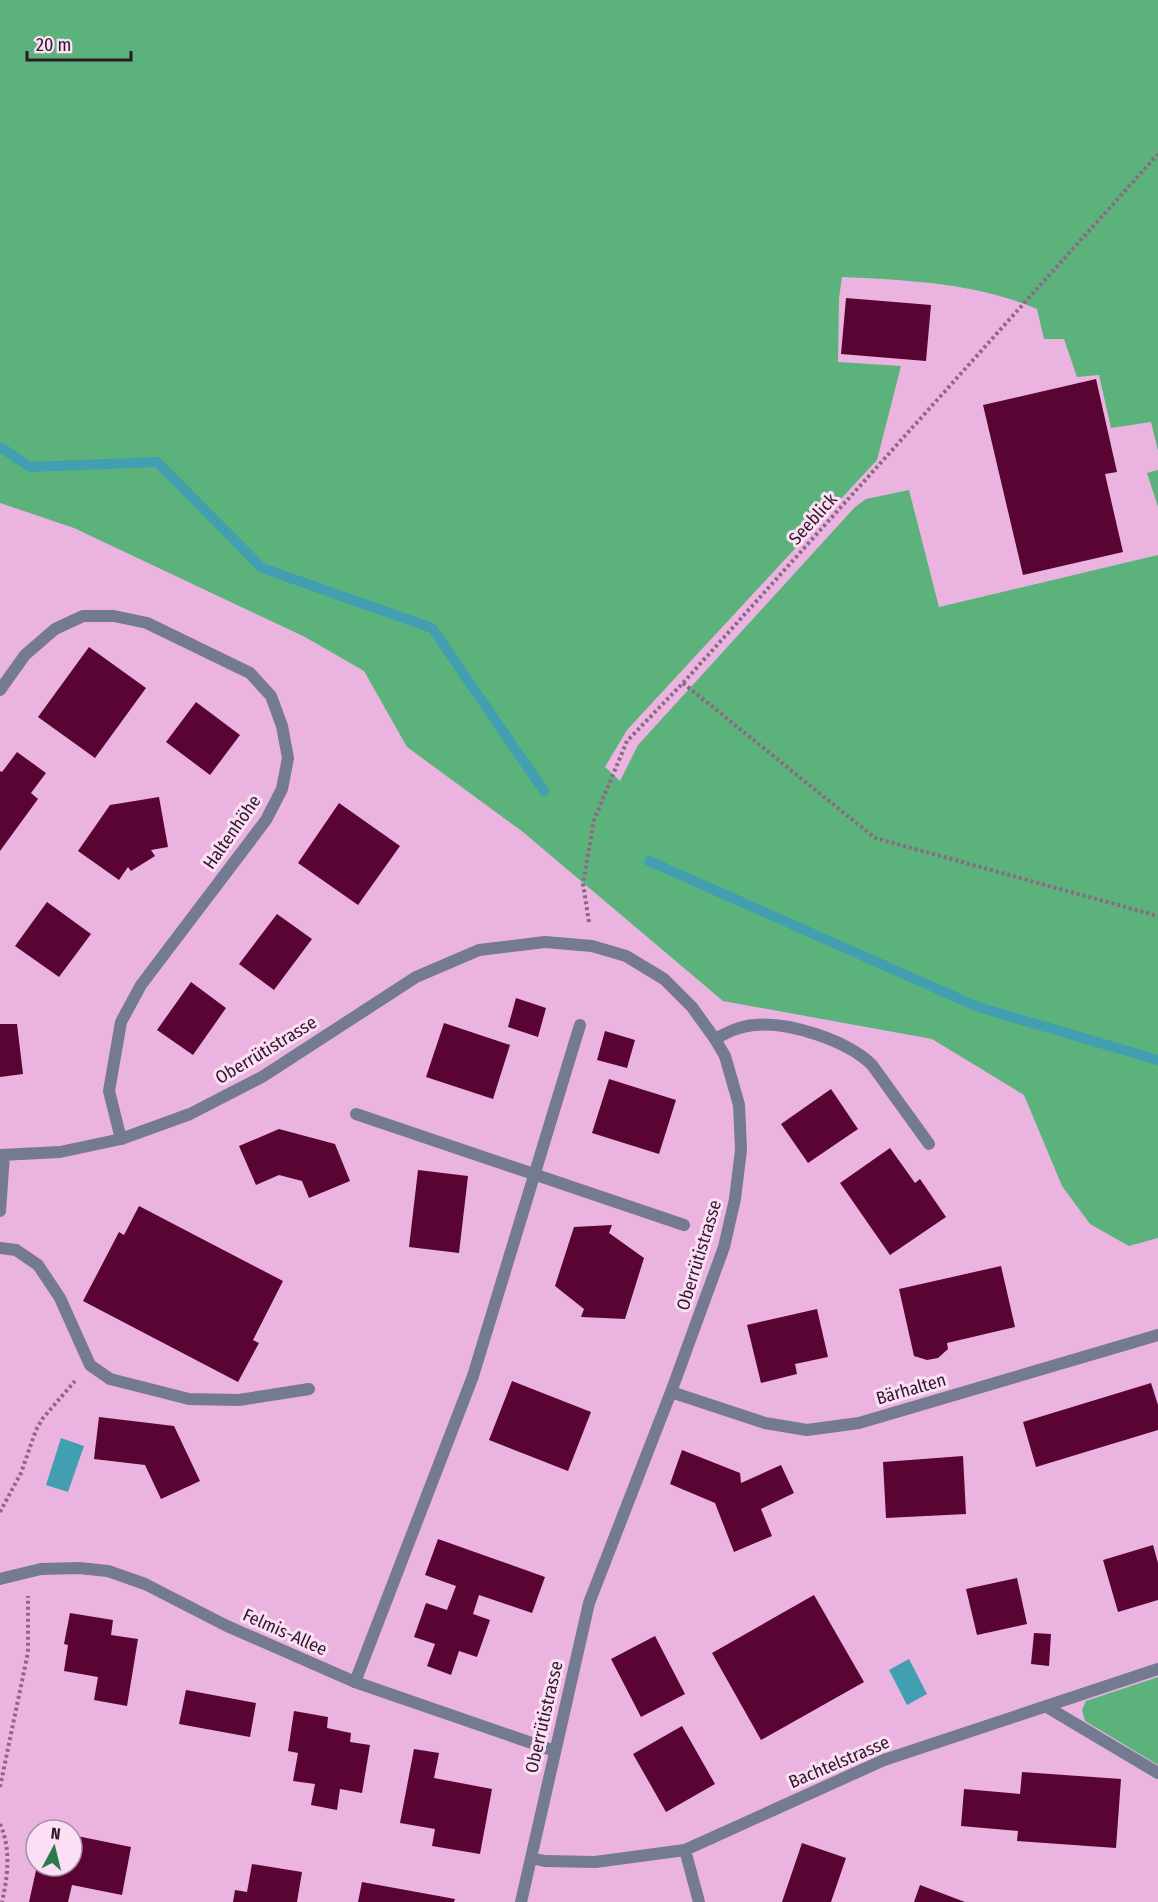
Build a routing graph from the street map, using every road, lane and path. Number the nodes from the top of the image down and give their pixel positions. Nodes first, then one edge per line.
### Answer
1 (1158, 154) edge
2 (683, 683) junction
3 (0, 690) edge
4 (1158, 916) edge
5 (592, 946) junction
6 (580, 1025) dead end
7 (715, 1039) junction
8 (356, 1114) dead end
9 (121, 1139) junction
10 (929, 1144) dead end
11 (2, 1155) edge
12 (535, 1173) junction
13 (0, 1211) edge
14 (684, 1225) dead end
15 (0, 1248) edge
16 (1158, 1335) edge
17 (309, 1389) dead end
18 (671, 1392) junction
19 (60, 1397) dead end
20 (0, 1512) edge
21 (0, 1579) edge
22 (29, 1600) dead end
23 (1158, 1669) edge
24 (355, 1682) junction
25 (1047, 1707) junction
26 (555, 1751) junction
27 (1158, 1773) edge
28 (0, 1787) edge
29 (0, 1824) edge
30 (685, 1850) junction
31 (531, 1858) junction
32 (2, 1902) edge
33 (521, 1902) edge
34 (699, 1902) edge

1 - 2 path, Seeblick
2 - 4 path
2 - 5 path, Seeblick
3 - 9 street, Haltenhöhe
5 - 7 street, Oberrütistrasse
5 - 9 street, Oberrütistrasse
6 - 12 street
7 - 10 street
7 - 18 street, Oberrütistrasse
8 - 12 street
9 - 11 street, Oberrütistrasse
11 - 13 street
12 - 14 street
12 - 24 street
15 - 17 street
16 - 18 street, Bärhalten
18 - 26 street, Oberrütistrasse
19 - 20 path
21 - 24 street, Felmis-Allee
22 - 28 path
23 - 25 street, Bachtelstrasse
24 - 26 street, Felmis-Allee
25 - 27 street
25 - 30 street, Bachtelstrasse
26 - 31 street, Oberrütistrasse
29 - 32 path
30 - 31 street, Bachtelstrasse
30 - 34 street
31 - 33 street, Oberrütistrasse

